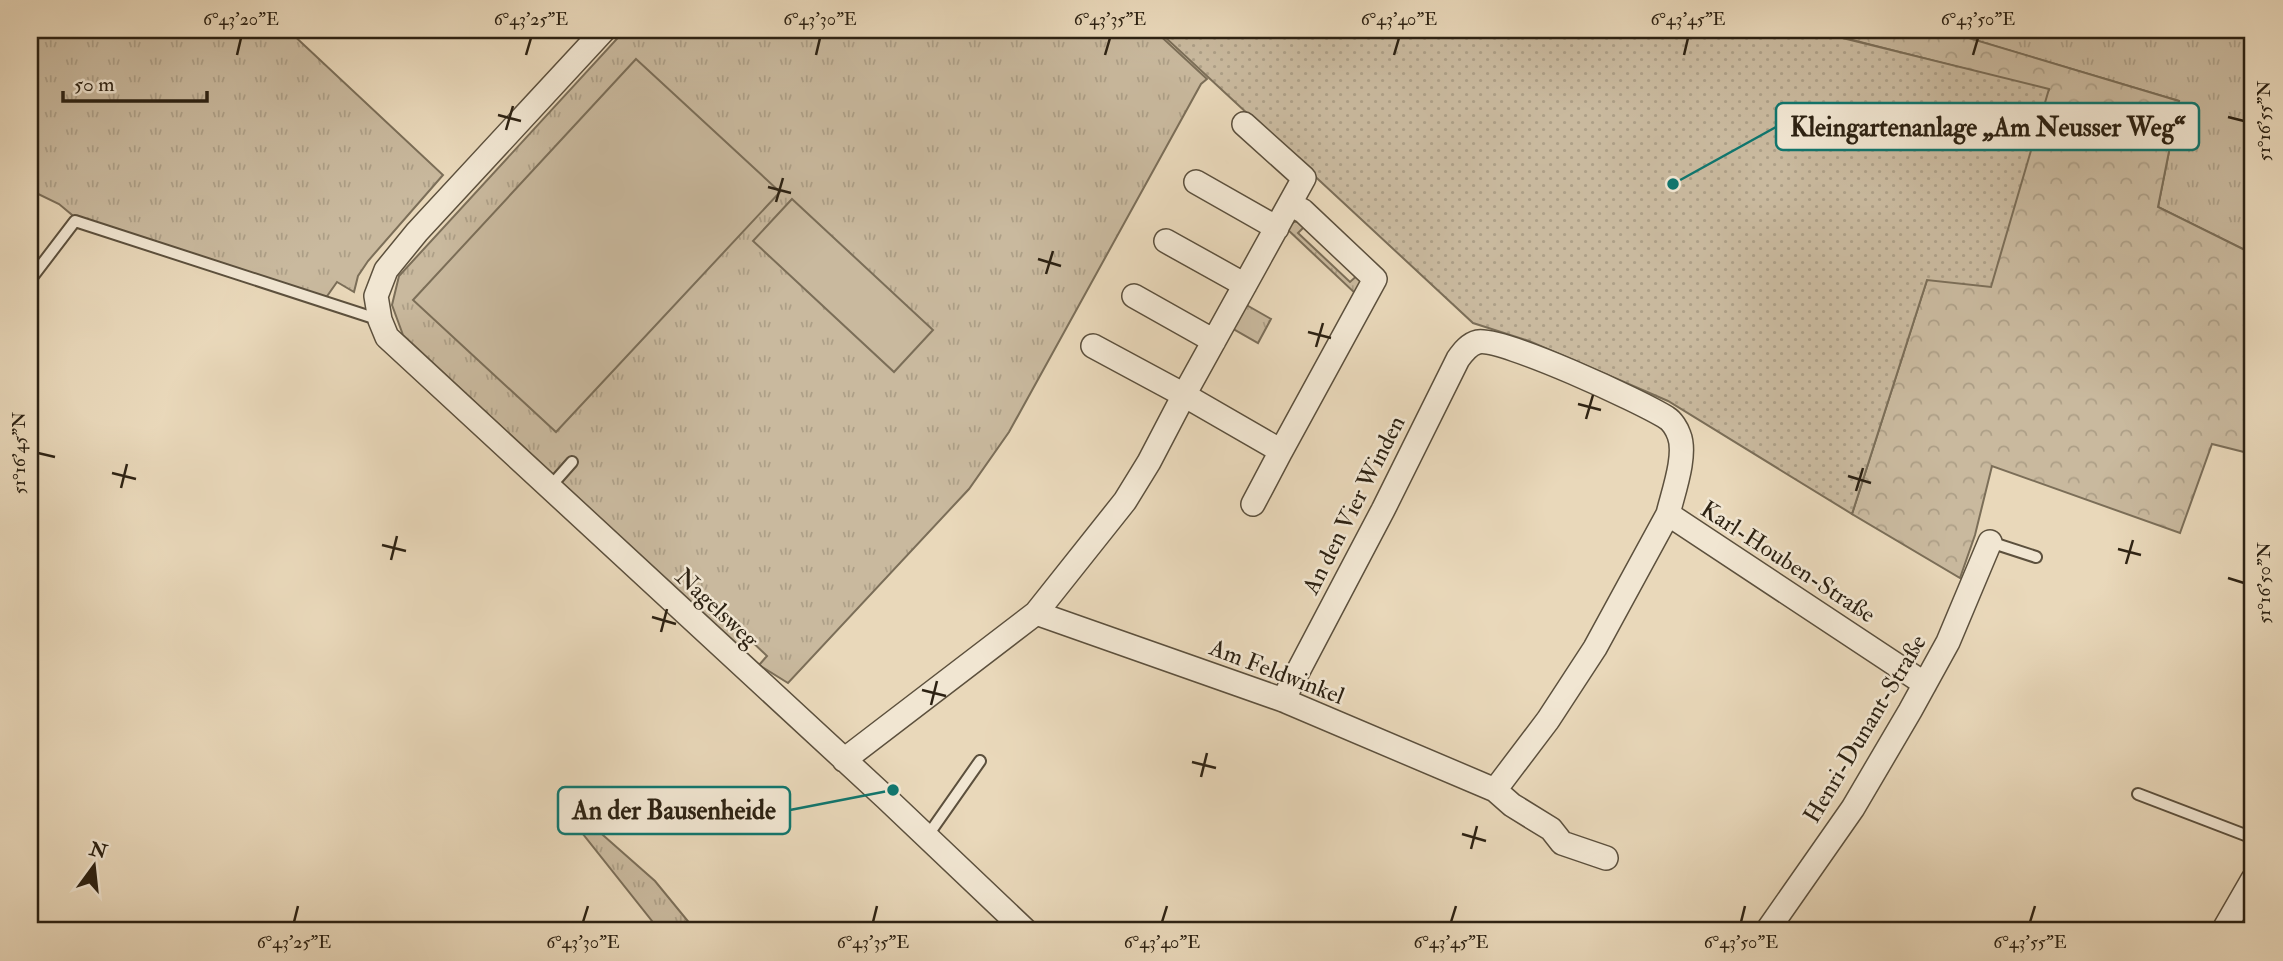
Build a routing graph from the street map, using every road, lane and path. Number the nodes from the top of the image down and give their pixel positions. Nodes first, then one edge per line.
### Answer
1 (604, 30) edge
2 (1244, 124) dead end
3 (1196, 182) dead end
4 (1290, 204) junction
5 (1278, 228) junction
6 (1166, 241) dead end
7 (30, 280) edge
8 (1245, 285) junction
9 (1134, 296) dead end
10 (380, 320) junction
11 (1214, 341) junction
12 (1479, 341) joint
13 (1093, 346) dead end
14 (1184, 395) junction
15 (1281, 451) junction
16 (572, 462) dead end
17 (549, 488) junction
18 (1252, 504) dead end
19 (1668, 514) junction
20 (1990, 542) joint
21 (2036, 556) dead end
22 (1036, 613) junction
23 (1925, 684) junction
24 (1283, 699) junction
25 (844, 760) junction
26 (981, 761) dead end
27 (1495, 790) junction
28 (2138, 794) dead end
29 (926, 838) junction
30 (2253, 838) edge
31 (1606, 858) dead end
32 (2253, 879) edge
33 (1026, 931) edge
34 (1767, 931) edge
35 (2223, 931) edge

1 - 10 street
2 - 4 street
3 - 5 street
4 - 5 street
4 - 15 street
5 - 8 street
6 - 8 street
7 - 10 lane
8 - 11 street
9 - 11 street
10 - 17 street, Nagelsweg
11 - 14 street
12 - 19 street, Karl-Houben-Straße
12 - 24 street, An den Vier Winden
13 - 14 street
14 - 15 street
14 - 22 street
15 - 18 street
16 - 17 lane
17 - 25 street, Nagelsweg
19 - 23 street, Karl-Houben-Straße
19 - 27 street
20 - 21 lane
20 - 23 street, Henri-Dunant-Straße
22 - 24 street, Am Feldwinkel
22 - 25 street
23 - 34 street, Henri-Dunant-Straße
24 - 27 street, Am Feldwinkel
25 - 29 street, Nagelsweg
26 - 29 lane
27 - 31 street, Am Feldwinkel
28 - 30 lane
29 - 33 street, Nagelsweg
32 - 35 street

